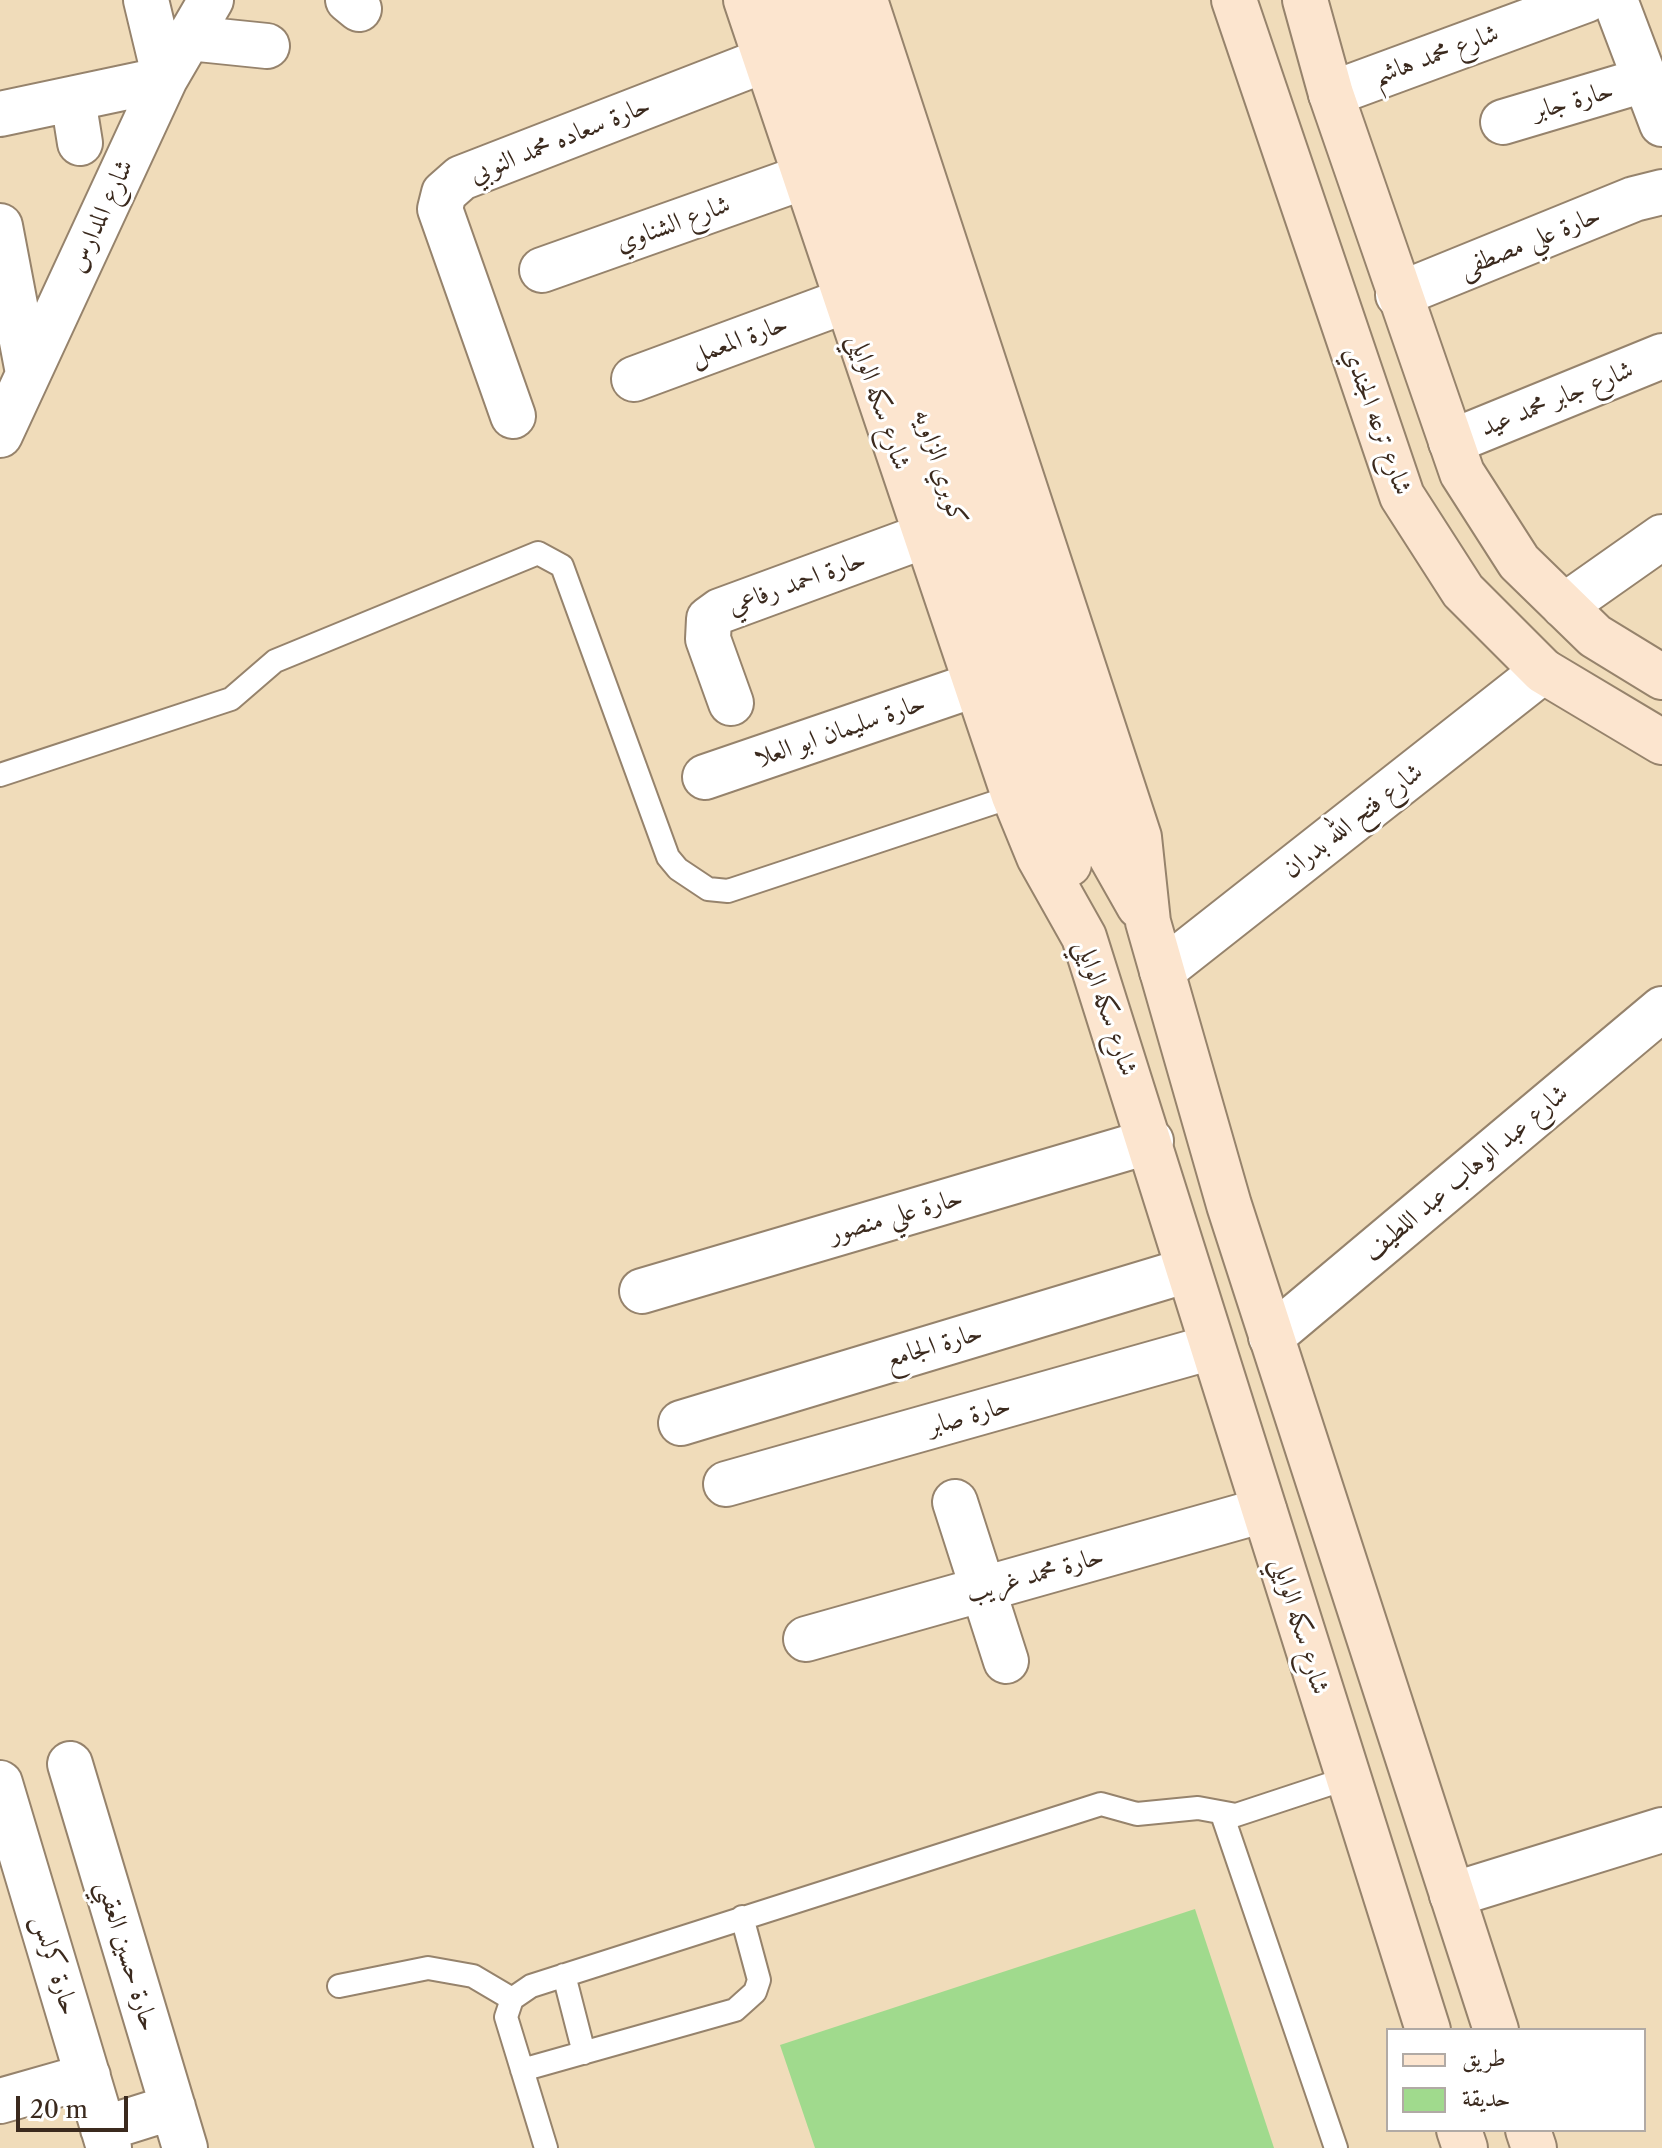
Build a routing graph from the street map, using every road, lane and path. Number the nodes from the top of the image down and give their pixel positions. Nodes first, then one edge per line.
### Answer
1 (146, 0) edge
2 (211, 0) edge
3 (746, 0) edge
4 (786, 0) edge
5 (827, 0) edge
6 (865, 0) edge
7 (1234, 0) edge
8 (1305, 0) edge
9 (1586, 0) edge
10 (1615, 0) edge
11 (189, 38) junction
12 (267, 46) dead end
13 (765, 60) junction
14 (165, 79) junction
15 (1644, 80) junction
16 (1331, 94) junction
17 (73, 99) junction
18 (0, 114) edge
19 (1503, 122) dead end
20 (1662, 124) edge
21 (80, 143) dead end
22 (804, 177) junction
23 (1662, 192) edge
24 (0, 226) edge
25 (542, 270) dead end
26 (1398, 295) junction
27 (845, 301) junction
28 (1662, 356) edge
29 (28, 373) junction
30 (634, 379) dead end
31 (513, 416) dead end
32 (0, 435) edge
33 (1451, 442) junction
34 (924, 536) junction
35 (1662, 537) edge
36 (1564, 606) junction
37 (1543, 671) junction
38 (1662, 677) edge
39 (974, 685) junction
40 (731, 703) dead end
41 (1662, 742) edge
42 (0, 775) edge
43 (705, 777) dead end
44 (1014, 796) junction
45 (1148, 922) junction
46 (1084, 937) junction
47 (1162, 971) junction
48 (1662, 1009) edge
49 (1151, 1141) junction
50 (1188, 1270) junction
51 (642, 1291) dead end
52 (1271, 1337) junction
53 (1212, 1347) junction
54 (681, 1423) dead end
55 (726, 1484) dead end
56 (955, 1502) dead end
57 (1264, 1510) junction
58 (983, 1589) junction
59 (806, 1639) dead end
60 (1006, 1661) dead end
61 (70, 1764) dead end
62 (1348, 1778) junction
63 (0, 1783) edge
64 (1222, 1814) junction
65 (1662, 1830) edge
66 (1452, 1895) junction
67 (742, 1917) junction
68 (564, 1975) junction
69 (339, 1986) dead end
70 (512, 1999) junction
71 (1427, 2028) edge
72 (1495, 2028) edge
73 (584, 2053) junction
74 (522, 2070) junction
75 (88, 2076) junction
76 (0, 2101) edge
77 (173, 2107) junction
78 (106, 2138) edge
79 (185, 2148) edge
80 (546, 2148) edge
81 (1336, 2148) edge

1 - 14 street
2 - 11 street, شارع المدارس
3 - 13 main road, شارع سكه الوايلي
4 - 46 main road, كوبري الزاويه
5 - 45 main road, كوبري الزاويه
6 - 45 main road
7 - 37 main road, شارع ترعه الجندي
8 - 16 main road
9 - 16 street, شارع محمد هاشم
10 - 15 street
11 - 12 street
11 - 14 street, شارع المدارس
13 - 22 main road, شارع سكه الوايلي
13 - 31 street, حارة سعاده محمد النوبي
14 - 17 street
14 - 29 street, شارع المدارس
15 - 19 street, حارة جابر
15 - 20 street
16 - 26 main road
17 - 18 street
17 - 21 street
22 - 25 street, شارع الشناوي
22 - 27 main road, شارع سكه الوايلي
23 - 26 street, حارة علي مصطفى
24 - 29 street
26 - 33 main road
27 - 30 street, حارة المعمل
27 - 34 main road, شارع سكه الوايلي
28 - 33 street, شارع جابر محمد عيد
29 - 32 street, شارع المدارس
33 - 36 main road
34 - 39 main road, شارع سكه الوايلي
34 - 40 street, حارة احمد رفاعي
35 - 36 street
36 - 38 main road
37 - 41 main road, شارع ترعه الجندي
37 - 47 street, شارع فتح الله بدران
39 - 43 street, حارة سليمان ابو العلا
39 - 44 main road, شارع سكه الوايلي
42 - 44 lane
44 - 46 main road, شارع سكه الوايلي
45 - 47 main road
46 - 49 main road, شارع سكه الوايلي
47 - 52 main road
48 - 52 street, شارع عبد الوهاب عبد اللطيف
49 - 50 main road, شارع سكه الوايلي
49 - 51 street, حارة علي منصور
50 - 53 main road, شارع سكه الوايلي
50 - 54 street, حارة الجامع
52 - 66 main road
53 - 55 street, حارة صابر
53 - 57 main road, شارع سكه الوايلي
56 - 58 street
57 - 58 street, حارة محمد غريب
57 - 62 main road, شارع سكه الوايلي
58 - 59 street, حارة محمد غريب
58 - 60 street
61 - 77 street, حارة حسين العقبي
62 - 64 lane
62 - 71 main road, شارع سكه الوايلي
63 - 75 street, حارة كرلس
64 - 67 lane
64 - 81 lane
65 - 66 street
66 - 72 main road
67 - 68 lane
67 - 73 lane
68 - 70 lane
68 - 73 lane
69 - 70 lane
70 - 74 lane
73 - 74 lane
74 - 80 lane
75 - 76 street
75 - 78 street, حارة كرلس
77 - 78 street
77 - 79 street, حارة حسين العقبي

